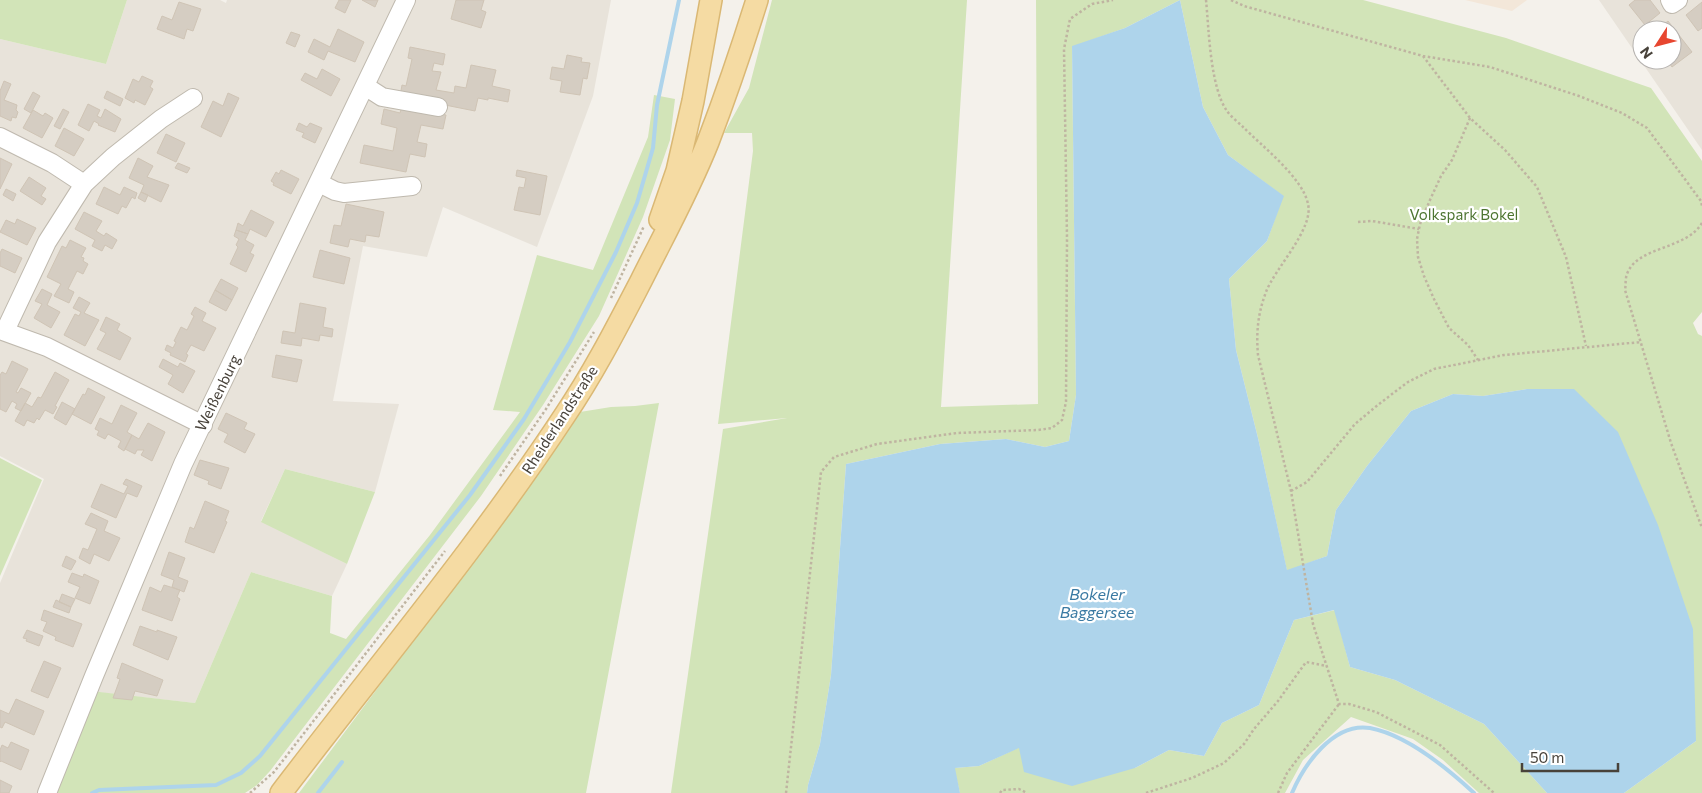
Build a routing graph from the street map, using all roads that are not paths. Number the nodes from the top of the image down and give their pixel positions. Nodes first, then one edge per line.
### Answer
1 (406, 0) edge
2 (711, 0) edge
3 (757, 0) edge
4 (1670, 0) edge
5 (1678, 0) edge
6 (365, 86) junction
7 (193, 98) dead end
8 (438, 107) dead end
9 (0, 137) edge
10 (319, 183) junction
11 (84, 184) junction
12 (412, 186) dead end
13 (650, 264) junction
14 (2, 330) edge
15 (203, 425) junction
16 (304, 762) junction
17 (47, 793) edge
18 (266, 793) edge
19 (280, 793) edge

1 - 6 street, Weißenburg
2 - 13 main road
3 - 13 main road, Rheiderlandstraße
4 - 5 street
6 - 8 street
6 - 10 street, Weißenburg
7 - 11 street
9 - 11 street
10 - 12 street
10 - 15 street, Weißenburg
11 - 14 street
13 - 16 main road, Rheiderlandstraße
14 - 15 street
15 - 17 street, Weißenburg
16 - 18 main road
16 - 19 main road, Rheiderlandstraße

